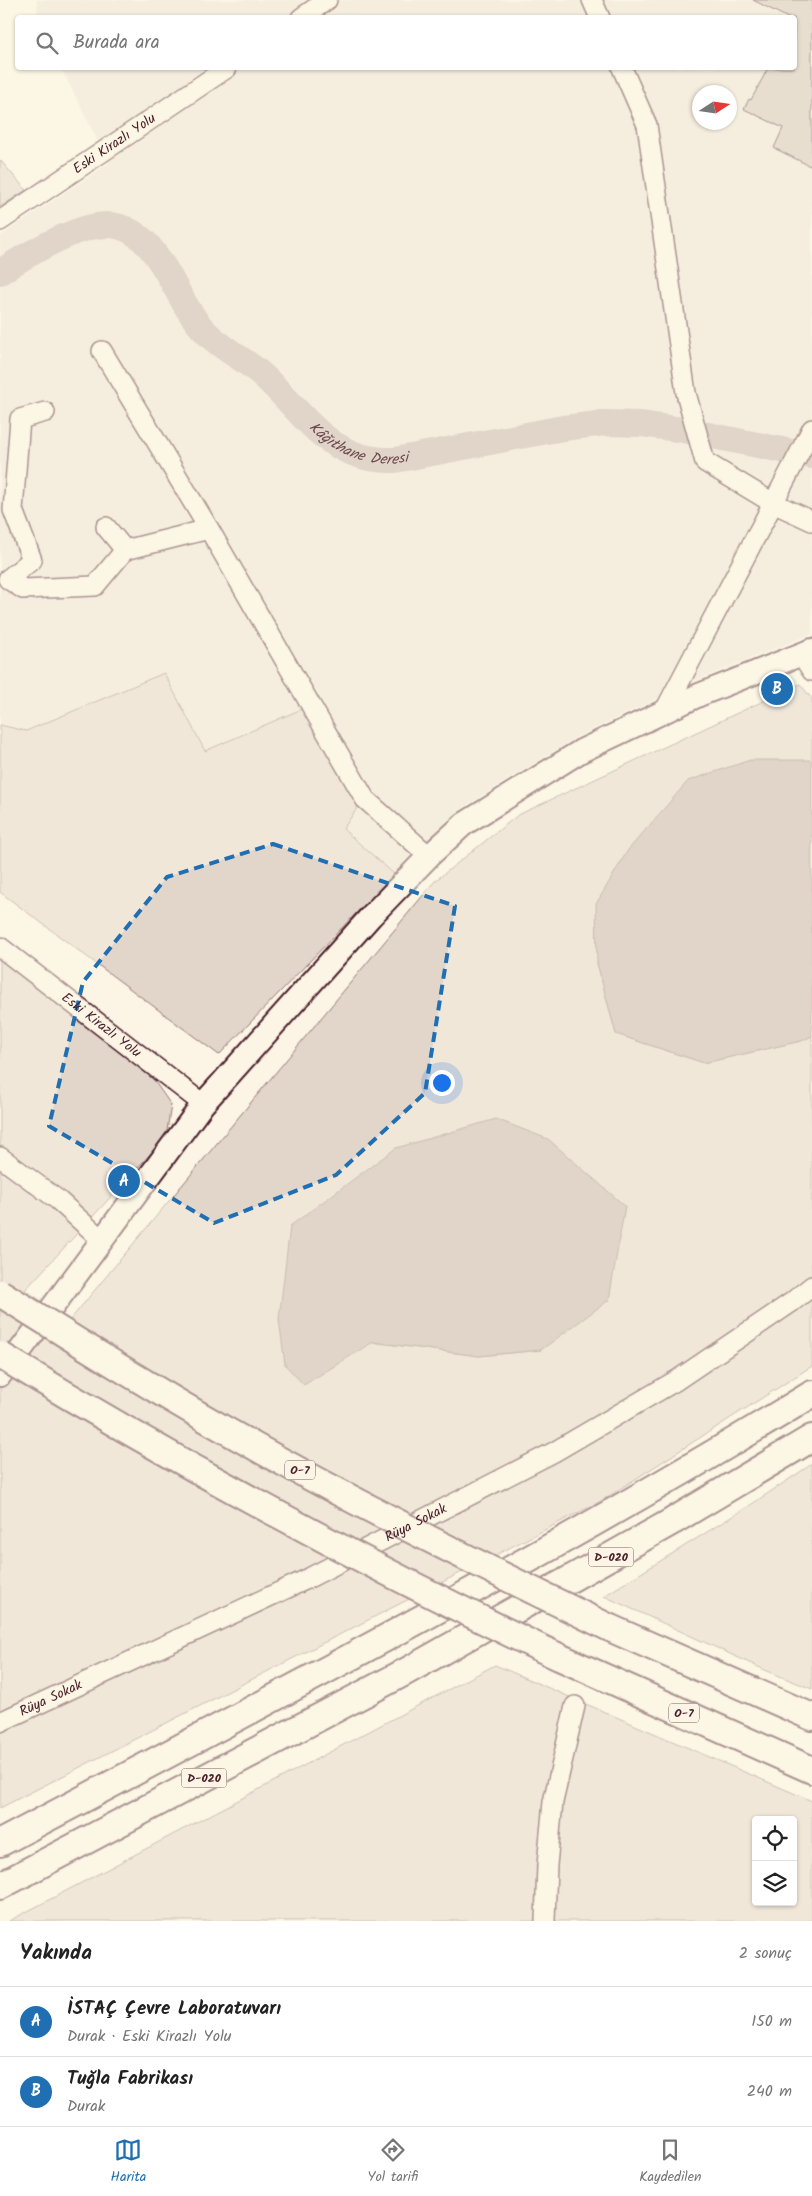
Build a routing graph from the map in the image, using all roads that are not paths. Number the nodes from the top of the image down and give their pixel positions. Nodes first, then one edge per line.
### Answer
1 (327, 0) edge
2 (592, 0) edge
3 (306, 15) edge
4 (599, 15) edge
5 (224, 70) edge
6 (623, 70) edge
7 (0, 221) edge
8 (102, 351) dead end
9 (45, 412) dead end
10 (812, 429) edge
11 (773, 503) junction
12 (812, 521) edge
13 (106, 527) dead end
14 (209, 528) junction
15 (125, 550) junction
16 (808, 658) edge
17 (664, 712) junction
18 (429, 856) junction
19 (0, 947) edge
20 (203, 1104) junction
21 (0, 1157) edge
22 (102, 1240) junction
23 (812, 1286) edge
24 (0, 1293) edge
25 (0, 1355) edge
26 (0, 1375) edge
27 (812, 1394) edge
28 (812, 1438) edge
29 (575, 1706) dead end
30 (812, 1717) edge
31 (0, 1722) edge
32 (161, 1758) junction
33 (812, 1770) edge
34 (0, 1827) edge
35 (0, 1843) edge
36 (0, 1886) edge
37 (545, 1921) edge

1 - 3 street
2 - 4 street
5 - 7 street, Eski Kirazlı Yolu
6 - 11 street
8 - 14 street
9 - 15 street
10 - 11 street
11 - 12 street
11 - 17 street
13 - 15 street
14 - 15 street
14 - 18 street
16 - 17 main road
17 - 18 main road
18 - 20 main road
19 - 20 street, Eski Kirazlı Yolu
20 - 22 main road
21 - 22 street
22 - 26 main road
23 - 31 street, Rüya Sokak
24 - 30 highway, O-7, bridge
25 - 33 highway, O-7, bridge
27 - 32 highway, D-020
28 - 36 highway, D-020
29 - 37 street
32 - 34 highway
32 - 35 highway, D-020

